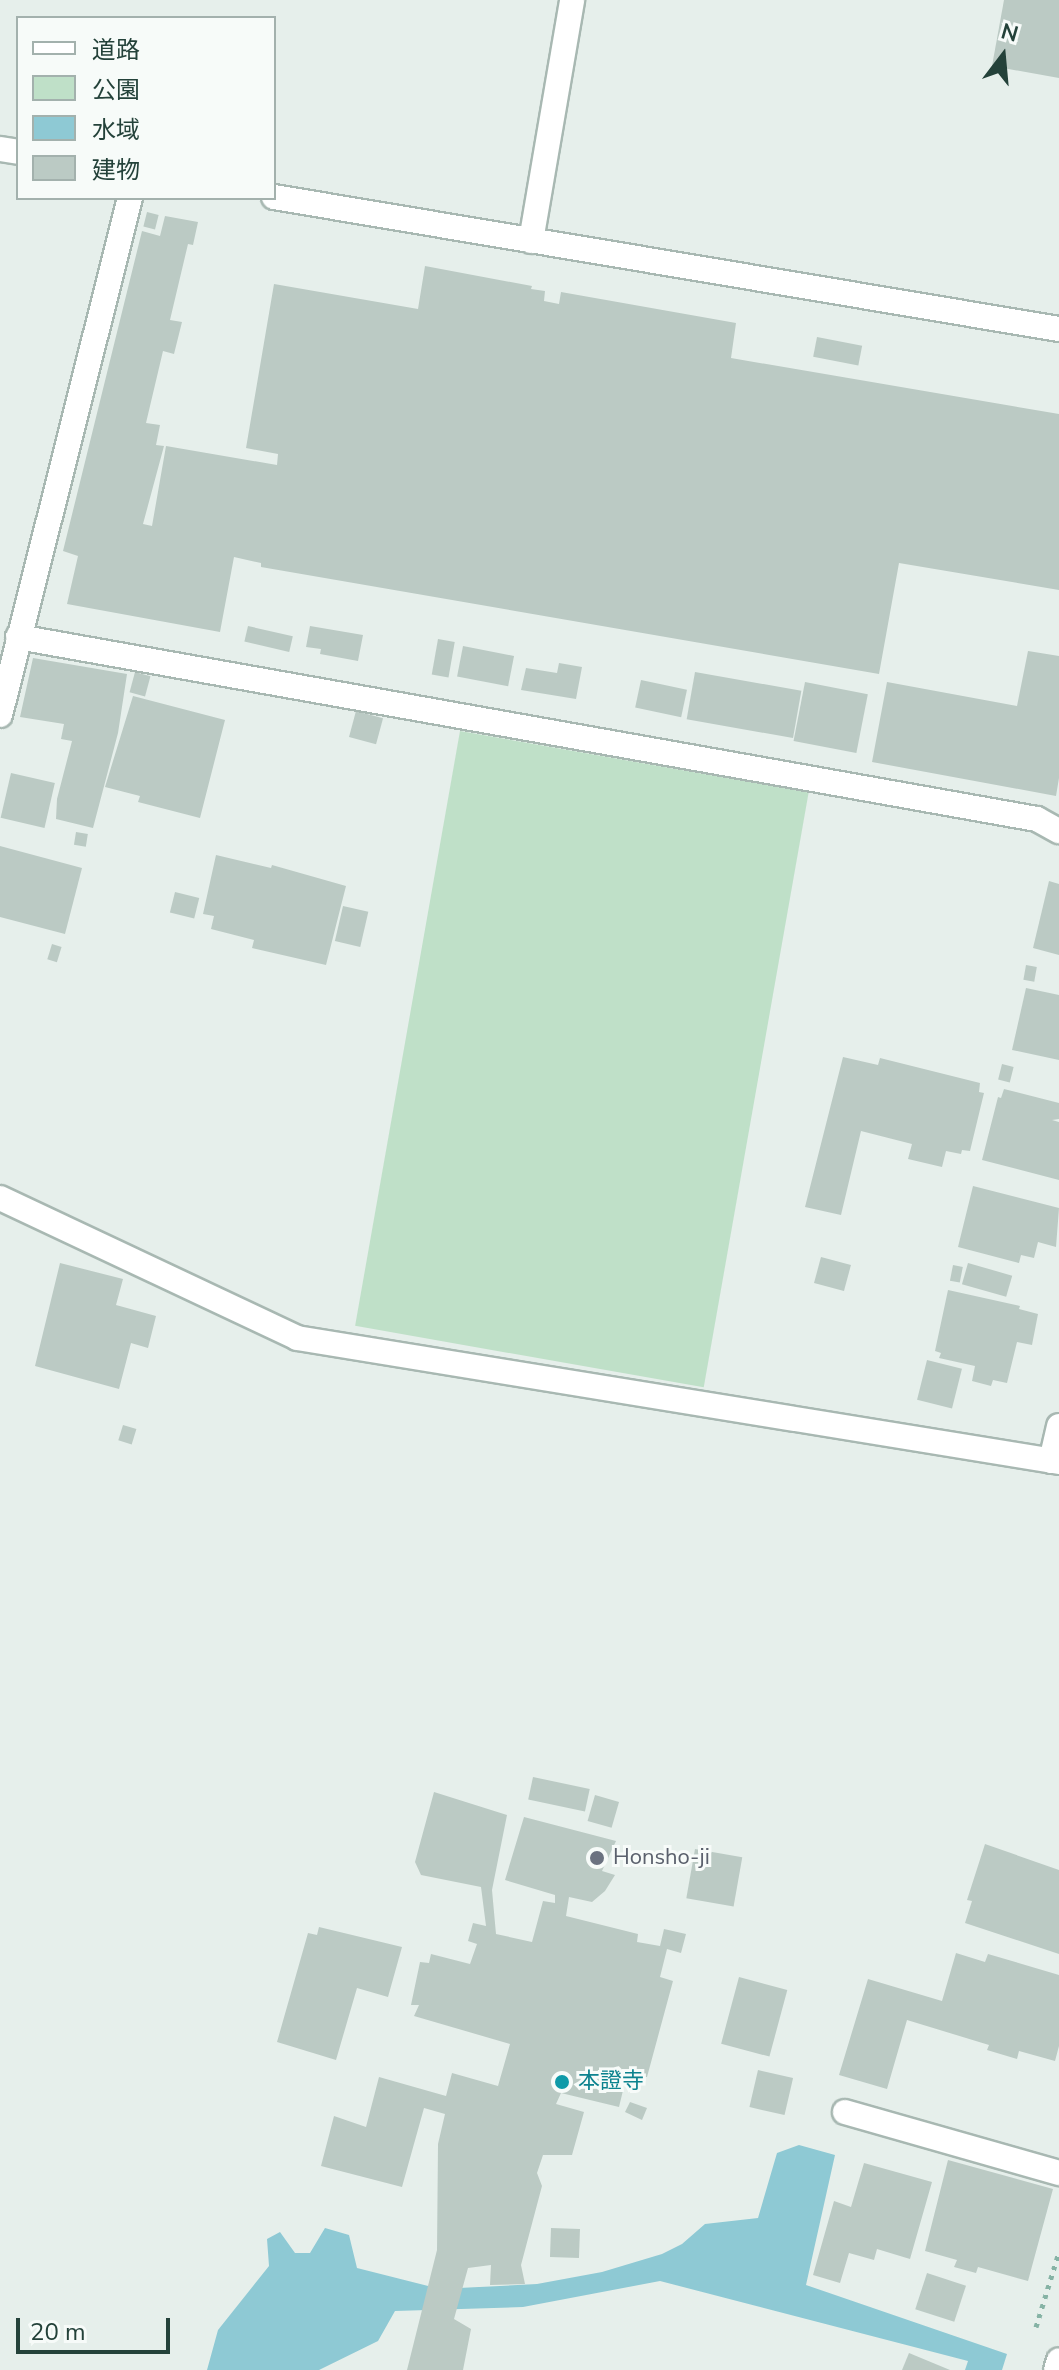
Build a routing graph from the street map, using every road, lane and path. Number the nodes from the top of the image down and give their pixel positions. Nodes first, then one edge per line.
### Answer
1 (572, 0) edge
2 (276, 197) edge
3 (129, 200) edge
4 (531, 241) junction
5 (1059, 329) edge
6 (18, 637) junction
7 (0, 715) edge
8 (1059, 831) edge
9 (0, 1198) edge
10 (1059, 1426) edge
11 (1055, 1461) edge
12 (845, 2112) dead end
13 (1059, 2173) edge
14 (1059, 2252) edge
15 (1032, 2341) dead end
16 (1059, 2360) edge
17 (1056, 2370) edge

1 - 4 street
2 - 4 street
3 - 6 street
4 - 5 street
6 - 7 street
6 - 8 street
9 - 11 street
10 - 11 street
12 - 13 street
14 - 15 path
16 - 17 street

